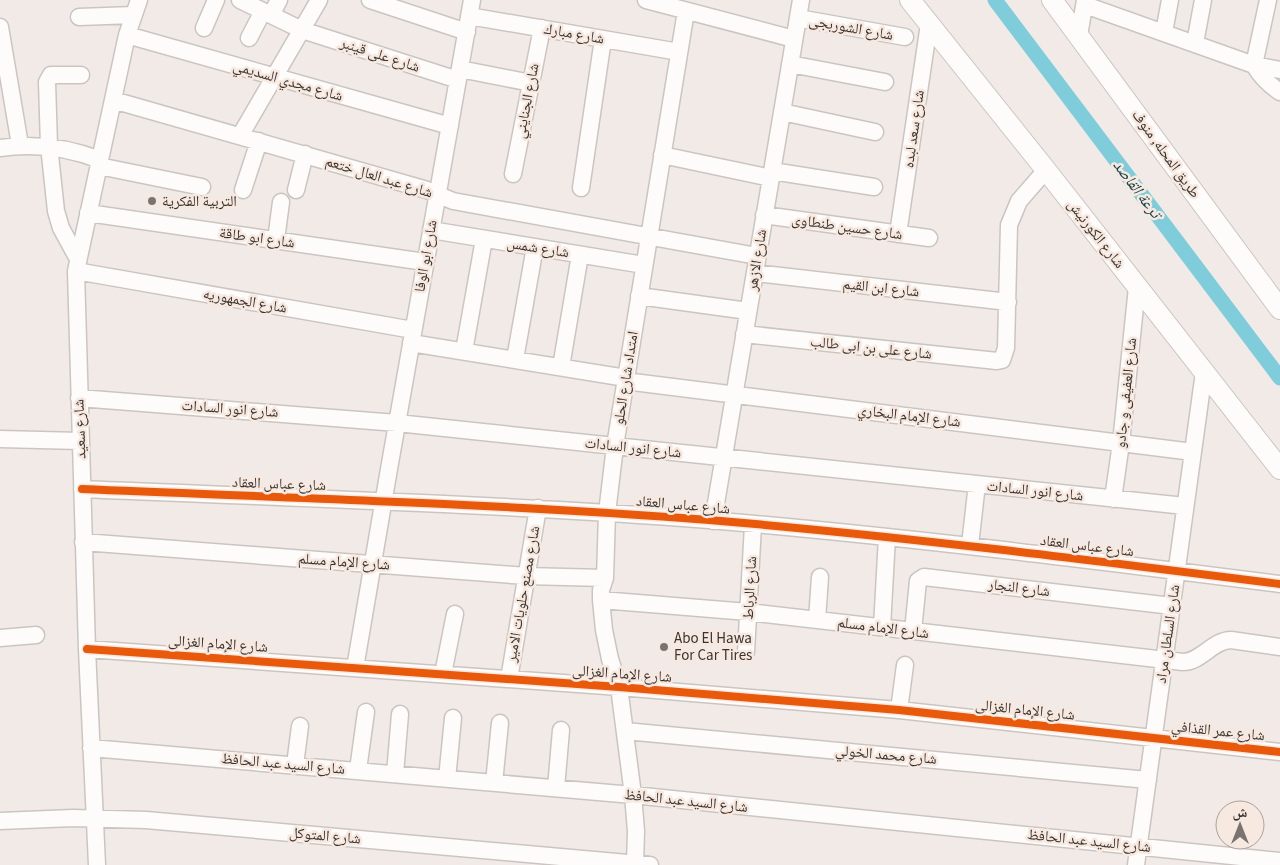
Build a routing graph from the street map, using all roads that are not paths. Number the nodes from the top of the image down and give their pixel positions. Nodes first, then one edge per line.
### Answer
1 (216, 0) edge
2 (240, 0) edge
3 (279, 0) edge
4 (319, 0) edge
5 (370, 0) edge
6 (646, 0) edge
7 (800, 0) edge
8 (910, 0) edge
9 (1052, 0) edge
10 (1170, 0) edge
11 (1203, 0) edge
12 (1268, 0) edge
13 (1085, 2) edge
14 (137, 8) edge
15 (471, 8) edge
16 (686, 10) junction
17 (267, 13) junction
18 (79, 17) dead end
19 (798, 18) junction
20 (929, 24) junction
21 (204, 28) dead end
22 (542, 28) junction
23 (302, 30) junction
24 (466, 32) junction
25 (1164, 32) junction
26 (1, 33) edge
27 (127, 35) junction
28 (1079, 36) junction
29 (249, 38) dead end
30 (905, 38) dead end
31 (603, 39) junction
32 (794, 39) junction
33 (1195, 43) junction
34 (679, 52) junction
35 (790, 64) junction
36 (1254, 65) junction
37 (1280, 70) edge
38 (459, 74) junction
39 (81, 75) dead end
40 (274, 77) junction
41 (885, 82) dead end
42 (531, 83) junction
43 (1280, 92) edge
44 (113, 100) junction
45 (782, 112) junction
46 (450, 126) junction
47 (874, 132) dead end
48 (240, 136) junction
49 (260, 141) junction
50 (20, 145) junction
51 (49, 146) junction
52 (0, 148) edge
53 (305, 154) junction
54 (662, 155) junction
55 (99, 163) junction
56 (1046, 170) junction
57 (513, 174) dead end
58 (771, 175) junction
59 (202, 187) dead end
60 (874, 187) dead end
61 (581, 188) dead end
62 (243, 190) dead end
63 (296, 190) dead end
64 (437, 195) junction
65 (281, 202) dead end
66 (88, 213) junction
67 (764, 215) junction
68 (431, 230) junction
69 (898, 234) junction
70 (649, 236) junction
71 (929, 238) dead end
72 (484, 239) junction
73 (276, 240) junction
74 (535, 248) junction
75 (580, 255) junction
76 (758, 256) junction
77 (426, 262) junction
78 (77, 265) junction
79 (644, 265) junction
80 (755, 273) junction
81 (1137, 287) junction
82 (639, 296) junction
83 (1008, 302) junction
84 (1280, 309) edge
85 (748, 311) junction
86 (744, 334) junction
87 (412, 337) junction
88 (464, 352) junction
89 (515, 359) junction
90 (561, 367) junction
91 (1204, 372) junction
92 (625, 379) junction
93 (734, 394) junction
94 (79, 398) junction
95 (397, 424) junction
96 (0, 439) edge
97 (80, 441) junction
98 (1120, 443) junction
99 (615, 446) junction
100 (1193, 452) junction
101 (724, 457) junction
102 (1280, 469) edge
103 (977, 484) junction
104 (82, 490) junction
105 (1112, 499) junction
106 (383, 502) junction
107 (1186, 506) junction
108 (538, 508) junction
109 (607, 513) junction
110 (713, 521) junction
111 (753, 525) junction
112 (887, 537) junction
113 (83, 542) junction
114 (970, 545) junction
115 (373, 564) junction
116 (1177, 571) junction
117 (526, 576) junction
118 (820, 577) dead end
119 (605, 578) junction
120 (1280, 584) edge
121 (601, 600) junction
122 (1172, 606) junction
123 (748, 612) junction
124 (455, 614) dead end
125 (817, 620) junction
126 (882, 627) junction
127 (913, 631) junction
128 (36, 635) dead end
129 (0, 638) edge
130 (1280, 647) edge
131 (87, 649) junction
132 (746, 652) dead end
133 (1164, 660) junction
134 (905, 665) dead end
135 (355, 668) junction
136 (444, 674) junction
137 (509, 679) junction
138 (619, 687) junction
139 (899, 710) junction
140 (366, 712) dead end
141 (400, 714) dead end
142 (453, 718) dead end
143 (500, 723) dead end
144 (300, 726) dead end
145 (561, 730) dead end
146 (624, 731) junction
147 (1154, 738) junction
148 (91, 748) junction
149 (1280, 752) edge
150 (295, 765) junction
151 (358, 770) junction
152 (395, 774) junction
153 (447, 779) junction
154 (1148, 780) junction
155 (494, 783) junction
156 (556, 788) junction
157 (633, 795) junction
158 (94, 818) junction
159 (0, 821) edge
160 (1139, 846) junction
161 (1280, 861) edge
162 (96, 865) edge
163 (640, 865) edge
164 (1136, 865) edge

1 - 21 street
2 - 17 street, شارع على قينبر
3 - 17 street
4 - 23 street
5 - 24 street
6 - 16 street, شارع الشوربجى
7 - 19 street, شارع الازهر
8 - 20 main road, شارع الكورنيش
9 - 28 main road, طريق المحله, منوف
10 - 25 street
11 - 33 street
12 - 36 street
13 - 25 street
13 - 28 street
14 - 18 street
14 - 27 street, شارع سعيد
15 - 22 street, شارع مبارك
15 - 24 street, شارع ابو الوفا
16 - 32 street, شارع الشوربجى
16 - 34 street, امتداد شارع الحلو
17 - 23 street, شارع على قينبر
17 - 29 street
19 - 30 street, شارع الشوربجى
19 - 32 street, شارع الازهر
20 - 56 main road, شارع الكورنيش
20 - 69 street, شارع سعد لبده
22 - 31 street, شارع مبارك
22 - 42 street, شارع الجنايني
23 - 38 street, شارع على قينبر
23 - 40 street
24 - 38 street, شارع ابو الوفا
25 - 33 street
26 - 50 street
27 - 40 street, شارع مجدي السديمي
27 - 44 street, شارع سعيد
28 - 84 main road, طريق المحله, منوف
31 - 34 street, شارع مبارك
31 - 61 street
32 - 35 street, شارع الازهر
33 - 36 street
34 - 54 street, امتداد شارع الحلو
35 - 41 street
35 - 45 street, شارع الازهر
36 - 37 street
36 - 43 street
38 - 42 street, شارع على قينبر
38 - 46 street, شارع ابو الوفا
39 - 51 street
40 - 46 street, شارع مجدي السديمي
40 - 48 street
42 - 57 street, شارع الجنايني
44 - 48 street, شارع عبد العال ختعم
44 - 55 street, شارع سعيد
45 - 47 street
45 - 58 street, شارع الازهر
46 - 64 street, شارع ابو الوفا
48 - 49 street, شارع عبد العال ختعم
49 - 53 street, شارع عبد العال ختعم
49 - 62 street
50 - 51 street
50 - 52 street
51 - 55 street
51 - 78 street
53 - 63 street
53 - 64 street, شارع عبد العال ختعم
54 - 58 street
54 - 70 street, امتداد شارع الحلو
55 - 59 street
55 - 66 street, شارع سعيد
56 - 81 main road, شارع الكورنيش
56 - 83 street
58 - 60 street
58 - 67 street, شارع الازهر
64 - 68 street, شارع ابو الوفا
64 - 70 street, شارع عبد العال ختعم
65 - 73 street
66 - 73 street, شارع ابو طاقة
66 - 78 street, شارع سعيد
67 - 69 street, شارع حسين طنطاوى
67 - 76 street, شارع الازهر
68 - 72 street, شارع شمس
68 - 77 street, شارع ابو الوفا
69 - 71 street, شارع حسين طنطاوى
70 - 76 street, شارع عبد العال ختعم
70 - 79 street, امتداد شارع الحلو
72 - 74 street, شارع شمس
72 - 88 street
73 - 77 street, شارع ابو طاقة
74 - 75 street, شارع شمس
74 - 89 street
75 - 79 street, شارع شمس
75 - 90 street
76 - 80 street, شارع الازهر
77 - 87 street, شارع ابو الوفا
78 - 87 street, شارع الجمهوريه
78 - 94 street, شارع سعيد
79 - 82 street, امتداد شارع الحلو
80 - 83 street, شارع ابن القيم
80 - 85 street, شارع الازهر
81 - 91 main road, شارع الكورنيش
81 - 98 street, شارع العفيفى و جادو
82 - 85 street
82 - 92 street, امتداد شارع الحلو
83 - 86 street, شارع على بن ابى طالب
85 - 86 street, شارع الازهر
86 - 93 street, شارع الازهر
87 - 88 street, شارع الجمهوريه
87 - 95 street, شارع ابو الوفا
88 - 89 street, شارع الجمهوريه
89 - 90 street, شارع الجمهوريه
90 - 92 street, شارع الجمهوريه
91 - 100 street, شارع السلطان مراد
91 - 102 main road, شارع الكورنيش
92 - 93 street, شارع الإمام البخاري
92 - 99 street, امتداد شارع الحلو
93 - 98 street, شارع الإمام البخاري
93 - 101 street, شارع الازهر
94 - 95 street, شارع انور السادات
94 - 97 street, شارع سعيد
95 - 99 street, شارع انور السادات
95 - 106 street, شارع ابو الوفا
96 - 97 street
97 - 104 street, شارع سعيد
98 - 100 street, شارع الإمام البخاري
98 - 105 street, شارع العفيفى و جادو
99 - 101 street, شارع انور السادات
99 - 109 street, امتداد شارع الحلو
100 - 107 street, شارع السلطان مراد
101 - 103 street, شارع انور السادات
101 - 110 street, شارع الازهر
103 - 105 street, شارع انور السادات
103 - 114 street
104 - 106 street, شارع عباس العقاد
104 - 113 street, شارع سعيد
105 - 107 street, شارع انور السادات
106 - 108 street, شارع عباس العقاد
106 - 115 street, شارع ابو الوفا
107 - 116 street, شارع السلطان مراد
108 - 109 street, شارع عباس العقاد
108 - 117 street, شارع مصنع حلويات الامير
109 - 110 street, شارع عباس العقاد
109 - 119 street, امتداد شارع الحلو
110 - 111 street, شارع عباس العقاد
111 - 112 street, شارع عباس العقاد
111 - 123 street, شارع الرباط
112 - 114 street, شارع عباس العقاد
112 - 126 street
113 - 115 street, شارع الإمام مسلم
113 - 131 street, شارع سعيد
114 - 116 street, شارع عباس العقاد
115 - 117 street, شارع الإمام مسلم
115 - 135 street, شارع ابو الوفا
116 - 120 street, شارع عباس العقاد
116 - 122 street, شارع السلطان مراد
117 - 119 street, شارع الإمام مسلم
117 - 137 street, شارع مصنع حلويات الامير
118 - 125 street
119 - 121 street, امتداد شارع الحلو
121 - 123 street, شارع الإمام مسلم
121 - 138 street, امتداد شارع الحلو
122 - 127 street, شارع النجار
122 - 133 street, شارع السلطان مراد
123 - 125 street, شارع الإمام مسلم
123 - 132 street, شارع الرباط
124 - 136 street
125 - 126 street, شارع الإمام مسلم
126 - 127 street, شارع الإمام مسلم
127 - 133 street, شارع الإمام مسلم
128 - 129 street
130 - 133 street, شارع الإمام مسلم
131 - 135 street, شارع الإمام الغزالى
131 - 148 street, شارع سعيد
133 - 147 street, شارع السلطان مراد
134 - 139 street
135 - 136 street, شارع الإمام الغزالى
136 - 137 street, شارع الإمام الغزالى
137 - 138 street, شارع الإمام الغزالى
138 - 139 street, شارع الإمام الغزالى
138 - 146 street, امتداد شارع الحلو
139 - 147 street, شارع الإمام الغزالى
140 - 151 street
141 - 152 street
142 - 153 street
143 - 155 street
144 - 150 street
145 - 156 street
146 - 154 street, شارع محمد الخولي
146 - 157 street, امتداد شارع الحلو
147 - 149 street, شارع عمر القذافي
147 - 154 street, شارع السلطان مراد
148 - 150 street, شارع السيد عبد الحافظ
148 - 158 street, شارع سعيد
150 - 151 street, شارع السيد عبد الحافظ
151 - 152 street, شارع السيد عبد الحافظ
152 - 153 street, شارع السيد عبد الحافظ
153 - 155 street, شارع السيد عبد الحافظ
154 - 160 street, شارع السلطان مراد
155 - 156 street, شارع السيد عبد الحافظ
156 - 157 street, شارع السيد عبد الحافظ
157 - 160 street, شارع السيد عبد الحافظ
157 - 163 street, امتداد شارع الحلو
158 - 159 street, شارع المتوكل
158 - 162 street, شارع سعيد
158 - 163 street, شارع المتوكل
160 - 161 street, شارع السيد عبد الحافظ
160 - 164 street, شارع السلطان مراد

